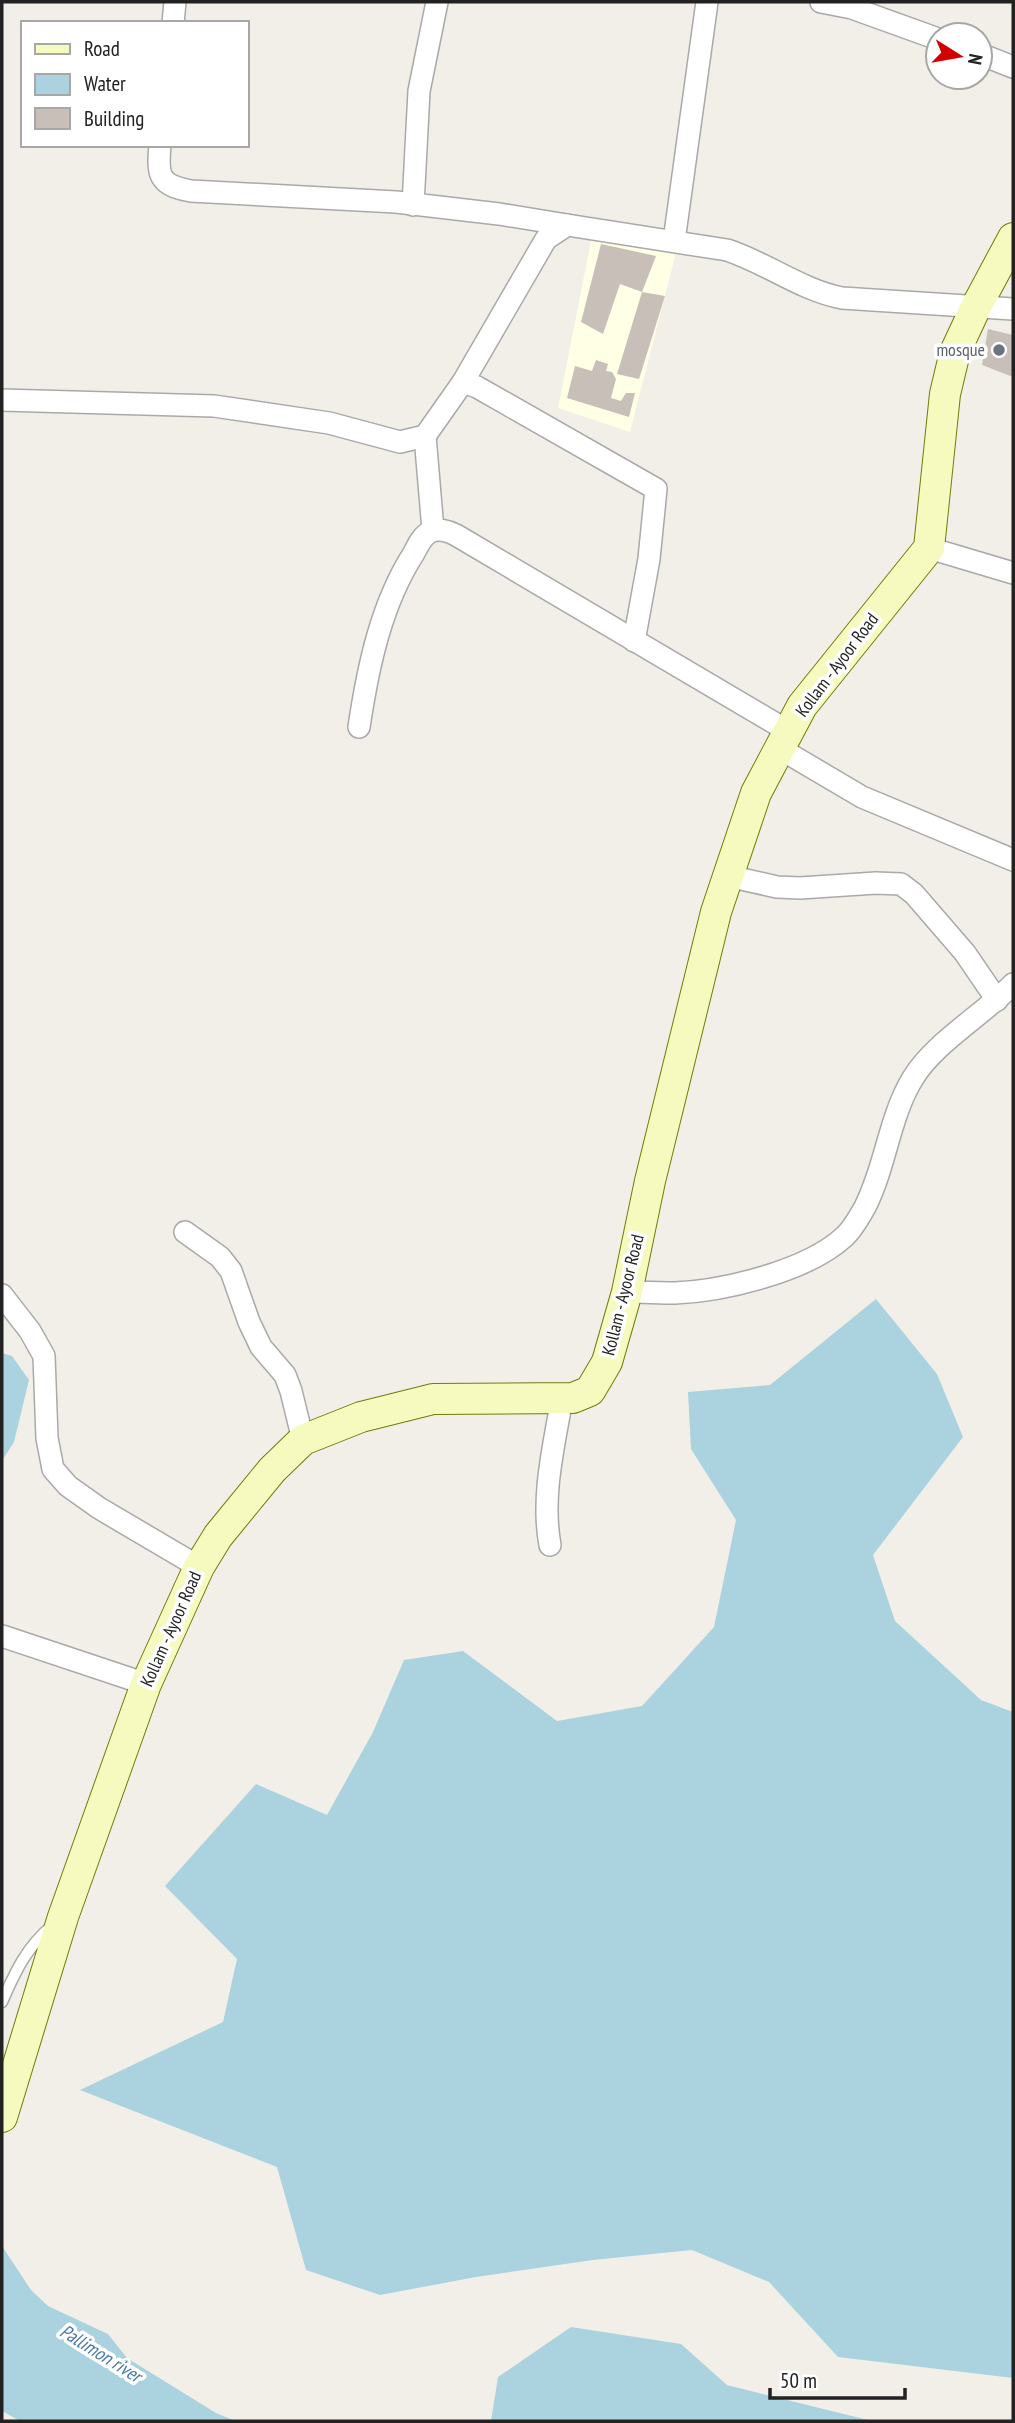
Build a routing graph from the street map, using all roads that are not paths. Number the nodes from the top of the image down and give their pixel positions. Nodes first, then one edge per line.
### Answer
1 (175, 2) edge
2 (437, 2) edge
3 (707, 2) edge
4 (821, 2) edge
5 (173, 21) edge
6 (924, 34) edge
7 (994, 59) edge
8 (1013, 66) edge
9 (160, 147) edge
10 (413, 205) junction
11 (567, 225) junction
12 (1013, 239) edge
13 (674, 242) junction
14 (976, 307) junction
15 (1013, 309) edge
16 (463, 382) junction
17 (2, 400) edge
18 (425, 436) junction
19 (433, 530) junction
20 (929, 548) junction
21 (1013, 573) edge
22 (634, 642) junction
23 (359, 727) dead end
24 (783, 740) junction
25 (1013, 860) edge
26 (728, 876) junction
27 (1013, 984) edge
28 (997, 1000) junction
29 (186, 1232) dead end
30 (627, 1292) junction
31 (2, 1294) edge
32 (562, 1398) junction
33 (303, 1440) junction
34 (550, 1545) dead end
35 (199, 1567) junction
36 (2, 1636) edge
37 (146, 1684) junction
38 (63, 1917) junction
39 (2, 2002) edge
40 (2, 2117) edge

1 - 5 street
2 - 10 street
3 - 13 street
4 - 6 street
7 - 8 street
9 - 10 street
10 - 11 street
11 - 13 street
11 - 16 street
12 - 14 main road
13 - 14 street
14 - 15 street
14 - 20 main road
16 - 18 street
16 - 22 street
17 - 18 street
18 - 19 street
19 - 22 street
19 - 23 street
20 - 21 street
20 - 24 main road, Kollam - Ayoor Road
22 - 24 street
24 - 25 street
24 - 26 main road, Kollam - Ayoor Road
26 - 28 street
26 - 30 main road, Kollam - Ayoor Road
27 - 28 street
28 - 30 street
29 - 33 street
30 - 32 main road, Kollam - Ayoor Road
31 - 35 street
32 - 33 main road, Kollam - Ayoor Road
32 - 34 street
33 - 35 main road, Kollam - Ayoor Road
35 - 37 main road, Kollam - Ayoor Road
36 - 37 street
37 - 38 main road, Kollam - Ayoor Road
38 - 39 lane
38 - 40 main road, Kollam - Ayoor Road

